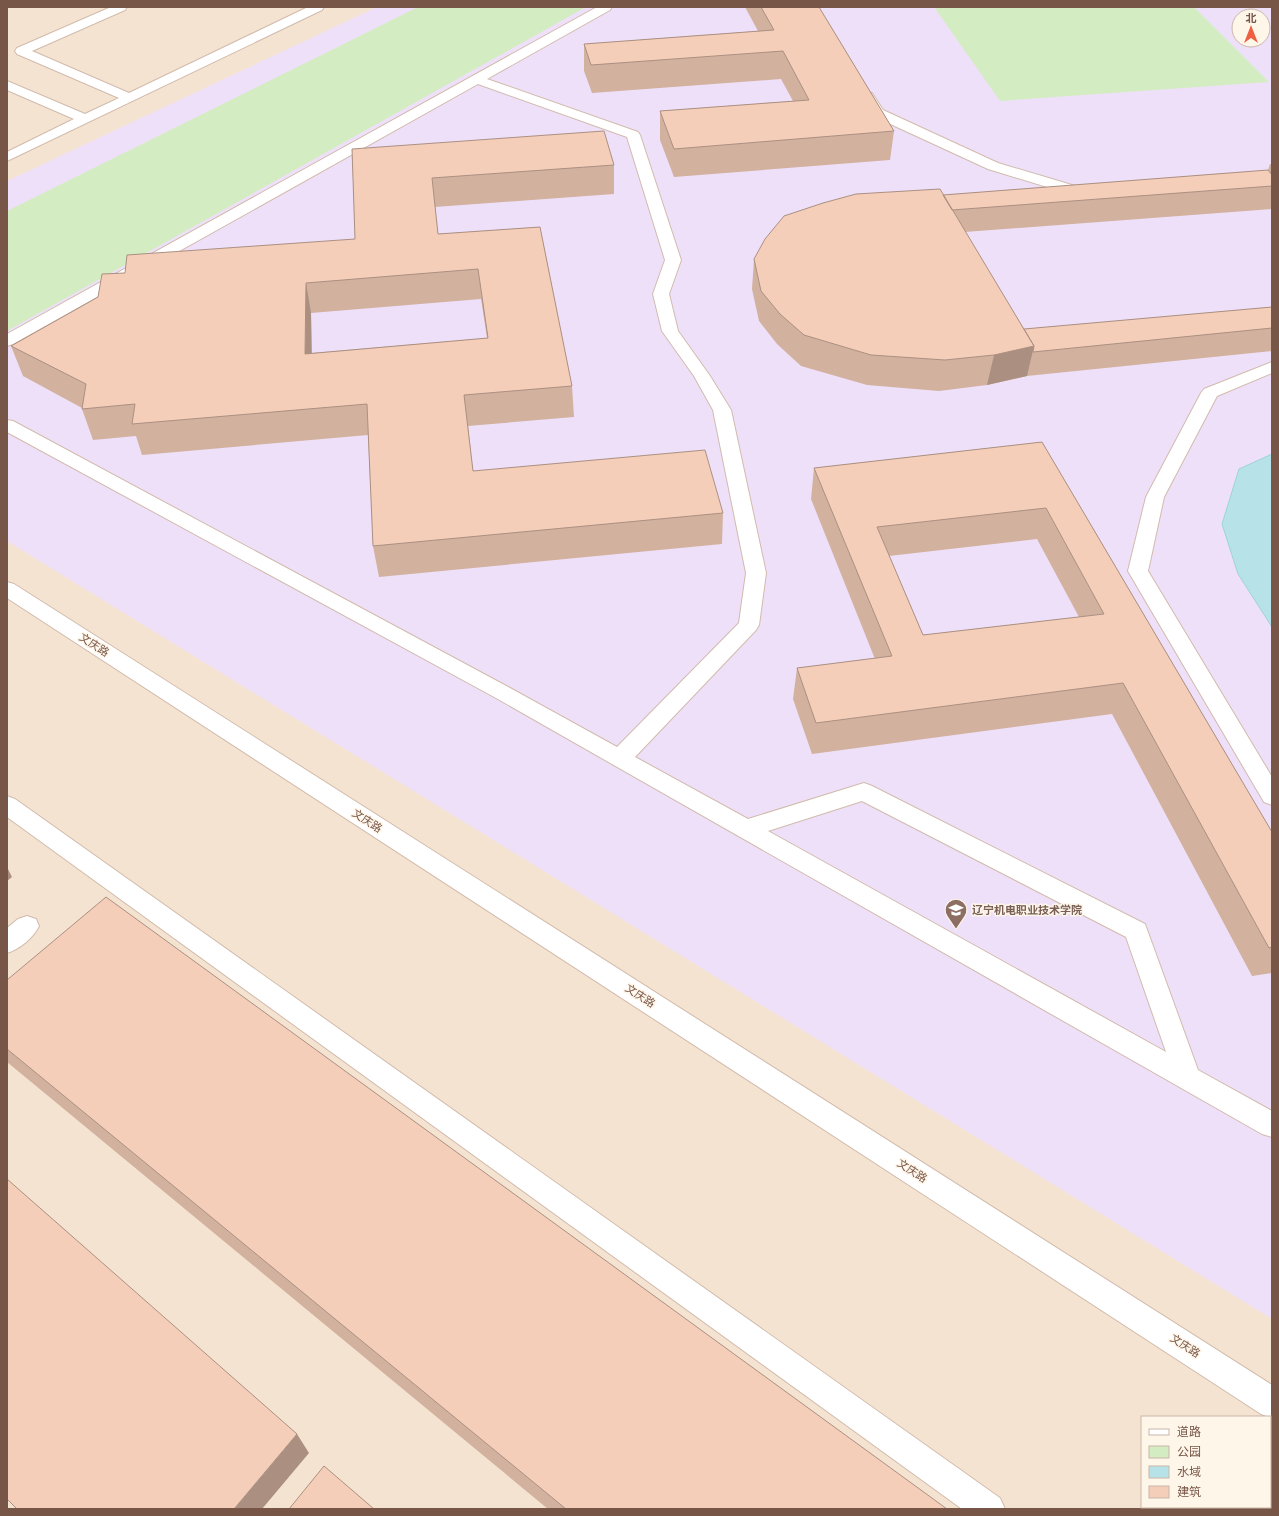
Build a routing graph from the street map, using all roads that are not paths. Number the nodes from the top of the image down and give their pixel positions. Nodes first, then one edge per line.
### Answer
1 (121, 7) edge
2 (318, 7) edge
3 (606, 7) edge
4 (476, 79) junction
5 (7, 85) edge
6 (862, 87) edge
7 (130, 98) junction
8 (85, 119) junction
9 (7, 157) edge
10 (1099, 193) edge
11 (7, 341) edge
12 (1272, 367) edge
13 (7, 425) edge
14 (7, 589) edge
15 (620, 758) junction
16 (1272, 796) edge
17 (7, 805) edge
18 (746, 829) junction
19 (27, 926) dead end
20 (7, 943) edge
21 (1188, 1078) junction
22 (1272, 1125) edge
23 (1272, 1403) edge
24 (989, 1509) edge

1 - 7 street
2 - 7 street
3 - 4 street
4 - 11 street
4 - 15 street
5 - 8 street
6 - 10 street
7 - 8 street
8 - 9 street
12 - 16 street
13 - 15 street
14 - 23 street, 文庆路
15 - 18 street
17 - 24 street
18 - 21 street
18 - 21 street
19 - 20 street
21 - 22 street

